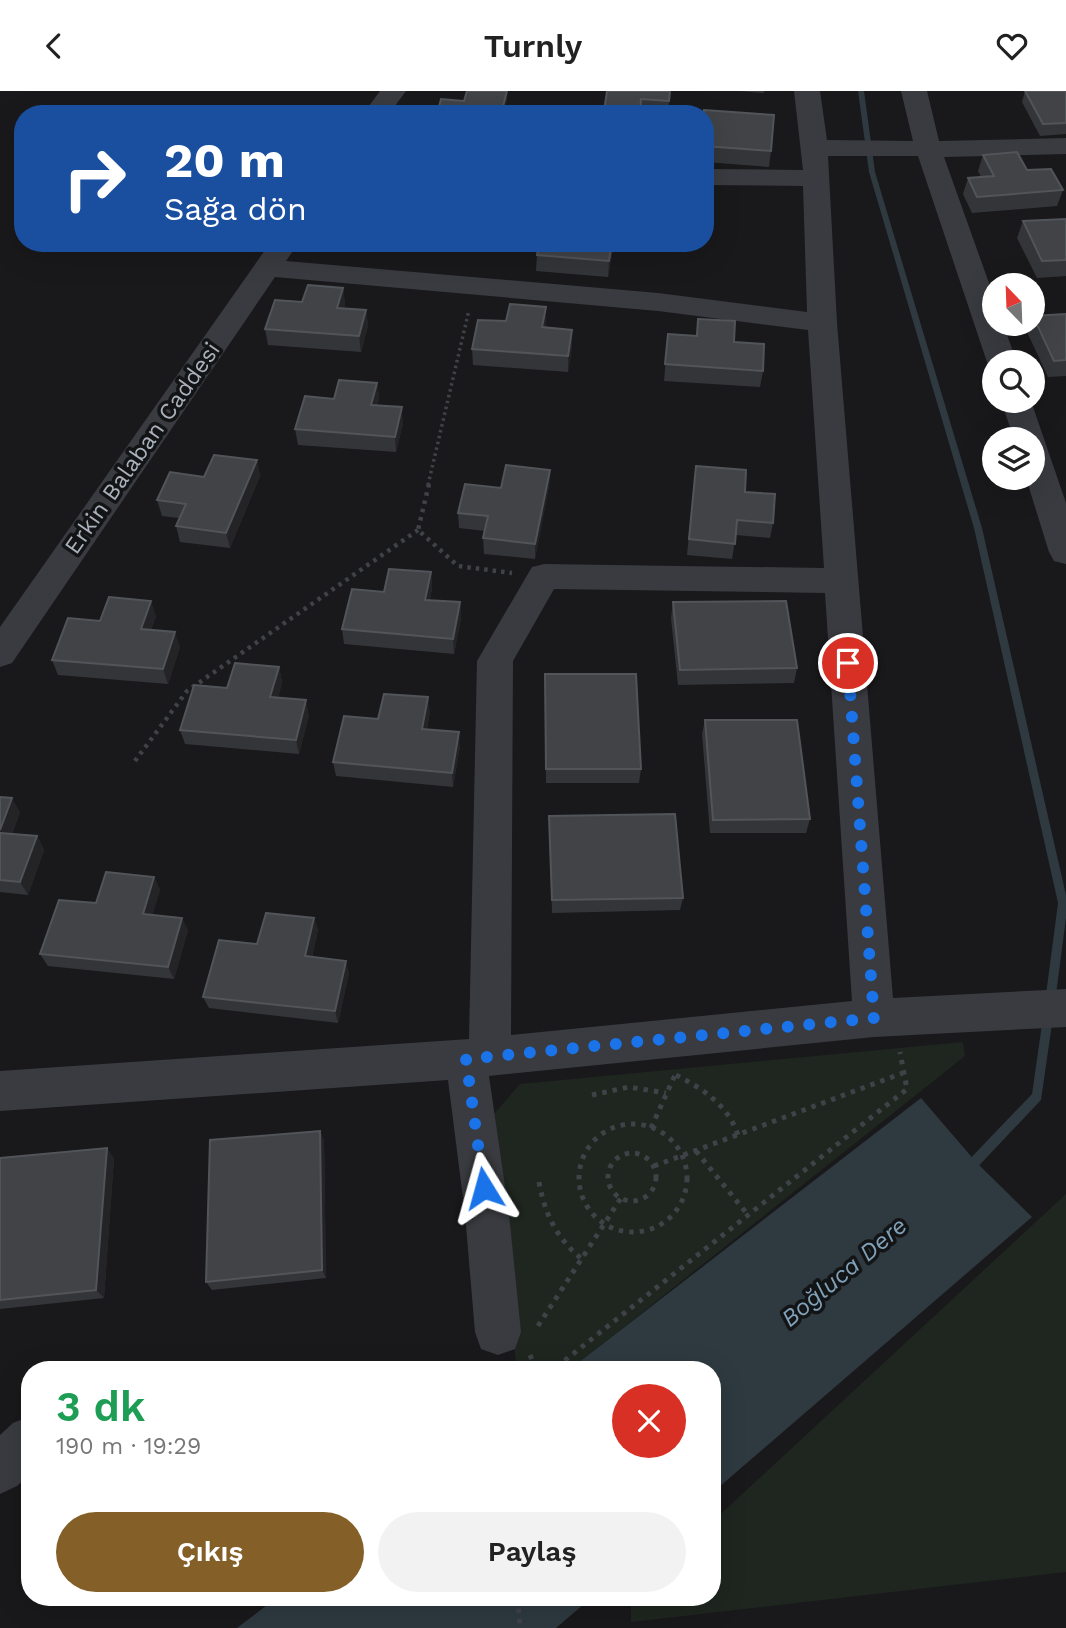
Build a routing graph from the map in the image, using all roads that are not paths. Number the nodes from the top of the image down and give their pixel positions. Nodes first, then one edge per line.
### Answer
1 (807, 91) edge
2 (914, 91) edge
3 (1066, 146) edge
4 (928, 148) junction
5 (815, 163) junction
6 (714, 176) edge
7 (276, 255) edge
8 (822, 323) junction
9 (998, 350) edge
10 (1045, 483) edge
11 (1063, 531) edge
12 (841, 582) junction
13 (0, 654) edge
14 (1066, 1008) edge
15 (884, 1018) junction
16 (478, 1058) junction
17 (0, 1091) edge
18 (522, 1336) road end
19 (21, 1449) edge
20 (0, 1469) edge

1 - 5 street
2 - 4 street
3 - 4 street
4 - 5 street
4 - 9 street
5 - 6 street
5 - 8 street
7 - 8 street
7 - 13 street, Erkin Balaban Caddesi
8 - 12 street
10 - 11 street
12 - 15 street
12 - 16 street
14 - 15 street
15 - 16 street
16 - 17 street
16 - 18 street
19 - 20 street

